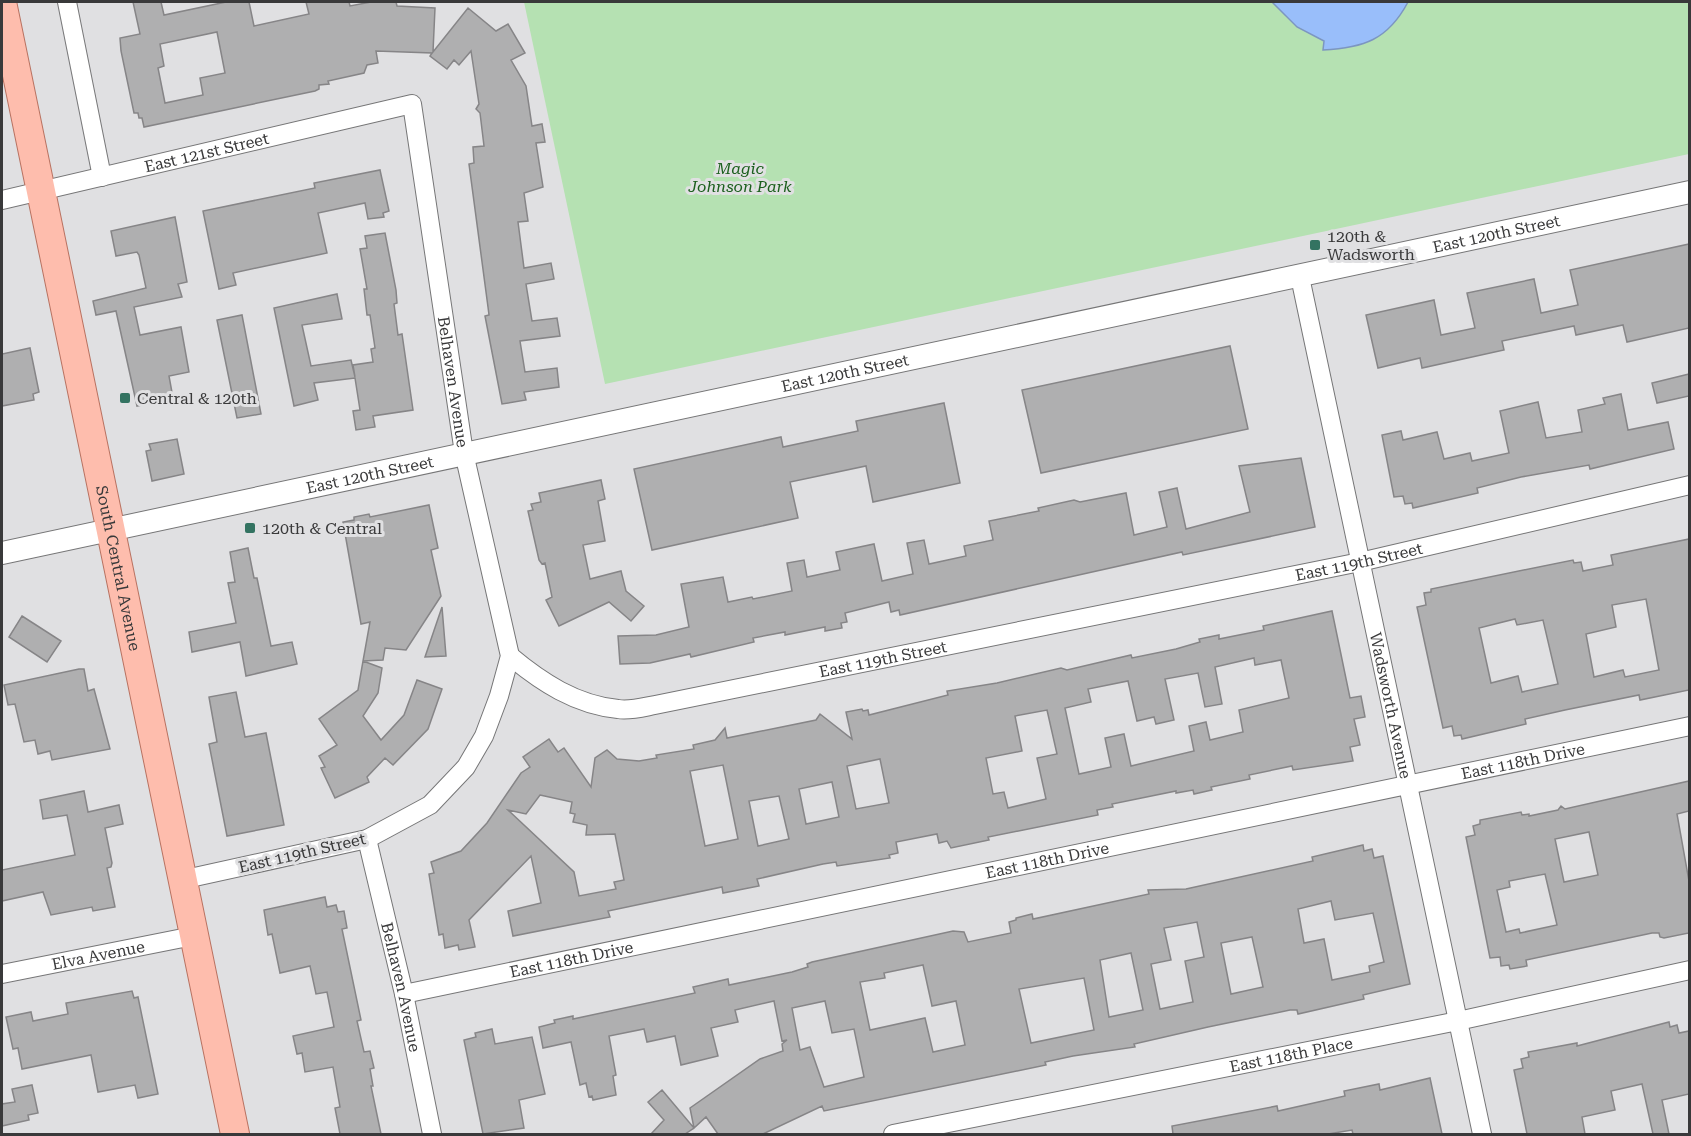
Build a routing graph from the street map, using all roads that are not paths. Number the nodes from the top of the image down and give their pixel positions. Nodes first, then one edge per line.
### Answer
1 (2, 2) edge
2 (66, 2) edge
3 (412, 104) joint
4 (102, 177) junction
5 (40, 191) junction
6 (1689, 192) edge
7 (2, 200) edge
8 (1300, 278) junction
9 (464, 453) junction
10 (1689, 485) edge
11 (108, 530) junction
12 (2, 553) edge
13 (1360, 561) junction
14 (510, 656) junction
15 (1689, 726) edge
16 (1407, 783) junction
17 (367, 839) junction
18 (182, 880) junction
19 (193, 936) junction
20 (1689, 970) edge
21 (2, 974) edge
22 (404, 994) junction
23 (1458, 1021) junction
24 (235, 1134) edge
25 (432, 1134) edge
26 (893, 1134) edge
27 (1482, 1134) edge

1 - 5 main road, South Central Avenue
2 - 4 street
3 - 4 street, East 121st Street
3 - 9 street, Belhaven Avenue
4 - 5 street, East 121st Street
5 - 7 street, East 121st Street
5 - 11 main road, South Central Avenue
6 - 8 street, East 120th Street
8 - 9 street, East 120th Street
8 - 13 street, Wadsworth Avenue
9 - 11 street, East 120th Street
9 - 14 street, Belhaven Avenue
10 - 13 street, East 119th Street
11 - 12 street, East 120th Street
11 - 18 main road, South Central Avenue
13 - 14 street, East 119th Street
13 - 16 street, Wadsworth Avenue
14 - 17 street, East 119th Street
15 - 16 street, East 118th Drive
16 - 22 street, East 118th Drive
16 - 23 street, Wadsworth Avenue
17 - 18 street, East 119th Street
17 - 22 street, Belhaven Avenue
18 - 19 main road, South Central Avenue
19 - 21 street, Elva Avenue
19 - 24 main road, South Central Avenue
20 - 23 street, East 118th Place
22 - 25 street, Belhaven Avenue
23 - 26 street, East 118th Place
23 - 27 street, Wadsworth Avenue

